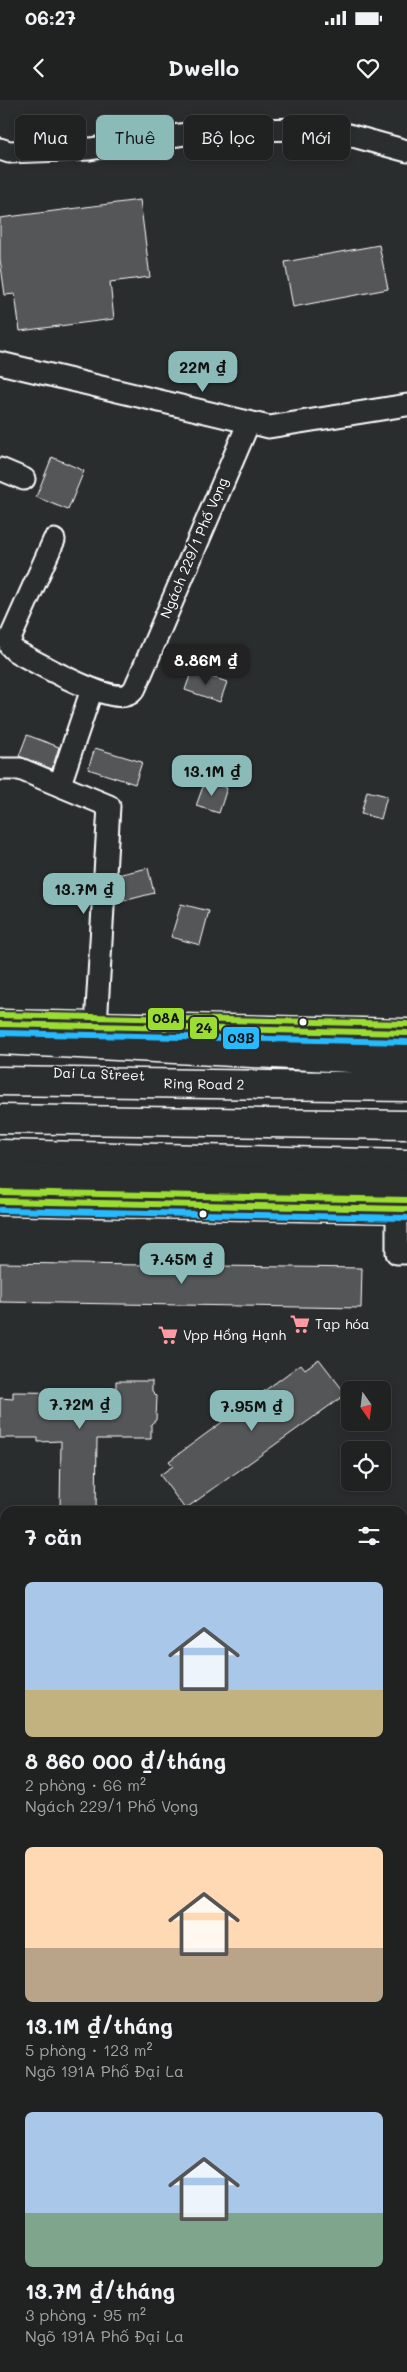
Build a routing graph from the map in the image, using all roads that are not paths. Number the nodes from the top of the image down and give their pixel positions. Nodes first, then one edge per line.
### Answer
1 (0, 149) edge
2 (407, 151) edge
3 (0, 364) edge
4 (407, 405) edge
5 (249, 422) junction
6 (0, 470) edge
7 (24, 479) dead end
8 (54, 540) dead end
9 (92, 689) junction
10 (0, 769) edge
11 (60, 784) junction
12 (0, 1024) edge
13 (96, 1026) junction
14 (407, 1033) edge
15 (0, 1040) edge
16 (407, 1061) edge
17 (0, 1070) edge
18 (0, 1081) edge
19 (407, 1081) edge
20 (407, 1088) edge
21 (0, 1119) edge
22 (407, 1125) edge
23 (0, 1154) edge
24 (407, 1164) edge
25 (0, 1177) edge
26 (407, 1183) edge
27 (0, 1201) edge
28 (402, 1209) edge
29 (402, 1253) edge

1 - 2 street
3 - 5 street
4 - 5 street
5 - 9 street, Ngách 229/1 Phố Vọng
6 - 7 street
8 - 9 street, Ngách 229/1 Phố Vọng
9 - 11 street
10 - 11 street
11 - 13 street
12 - 13 main road
13 - 14 main road
15 - 16 main road
17 - 19 main road, Dai La Street
18 - 20 main road, Ring Road 2
21 - 22 main road
23 - 24 main road
25 - 26 main road
27 - 28 main road
28 - 29 street

